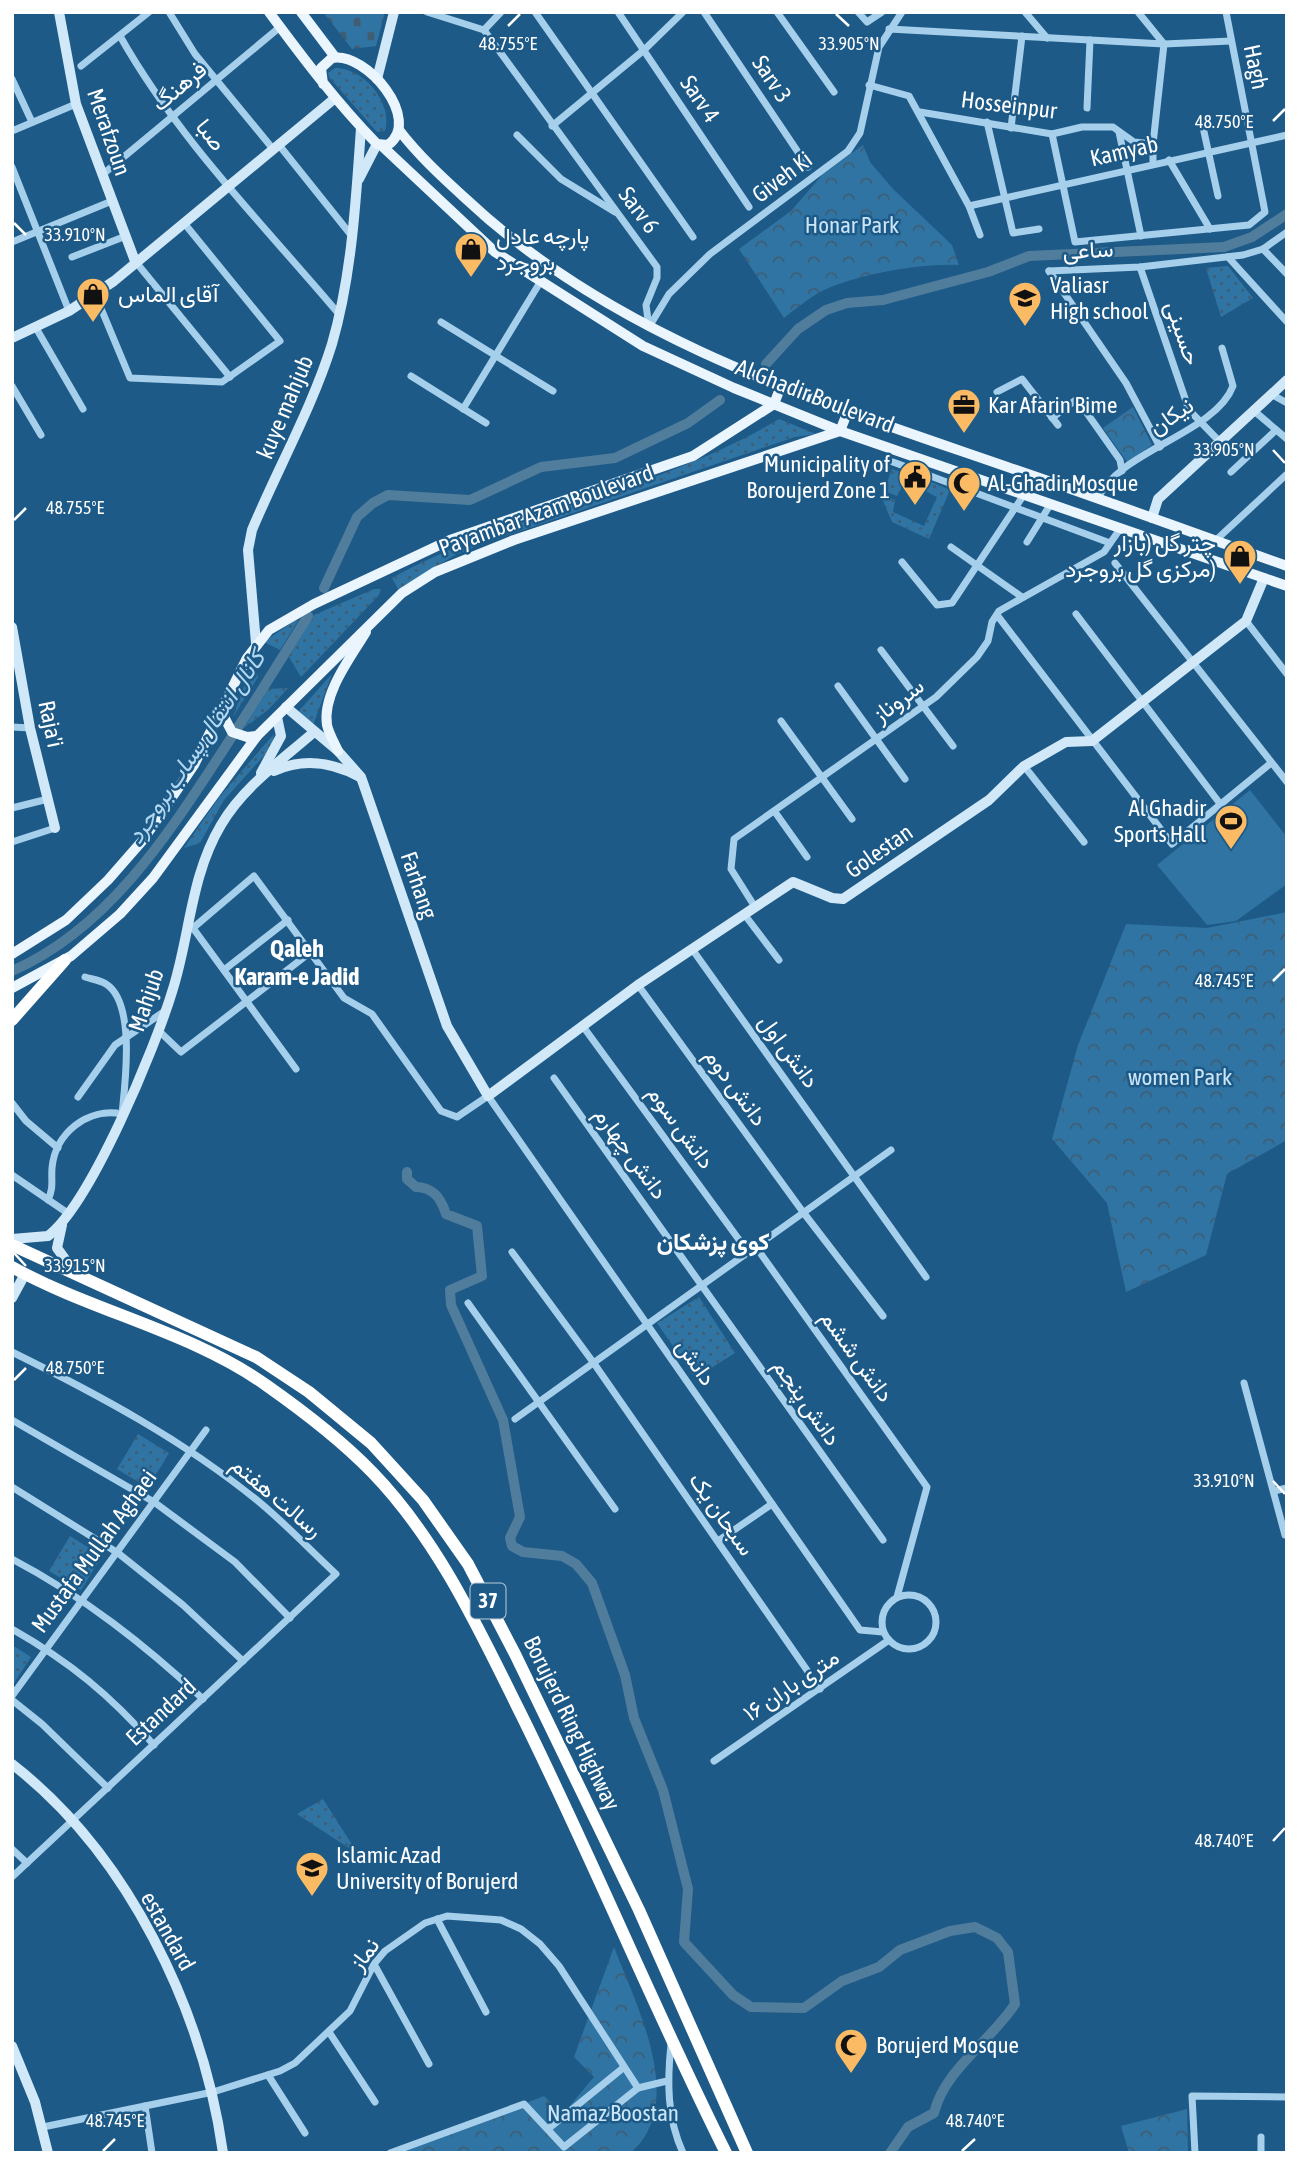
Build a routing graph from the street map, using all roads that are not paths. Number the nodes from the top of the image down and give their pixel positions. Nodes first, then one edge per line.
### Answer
1 (59, 12) edge
2 (149, 12) edge
3 (169, 12) edge
4 (268, 12) edge
5 (301, 12) edge
6 (394, 12) edge
7 (427, 12) edge
8 (501, 12) edge
9 (535, 12) edge
10 (618, 12) edge
11 (682, 12) edge
12 (704, 12) edge
13 (777, 12) edge
14 (858, 12) edge
15 (882, 12) edge
16 (902, 12) edge
17 (1025, 12) edge
18 (1138, 12) edge
19 (1226, 12) edge
20 (280, 27) junction
21 (889, 29) junction
22 (484, 30) junction
23 (120, 36) junction
24 (1022, 36) junction
25 (1047, 37) junction
26 (1090, 40) junction
27 (1231, 41) junction
28 (1164, 44) junction
29 (644, 50) junction
30 (335, 57) junction
31 (81, 66) dead end
32 (12, 79) edge
33 (377, 79) junction
34 (216, 80) junction
35 (323, 84) junction
36 (869, 85) junction
37 (834, 92) dead end
38 (592, 93) junction
39 (334, 99) junction
40 (76, 104) junction
41 (1087, 108) dead end
42 (920, 112) junction
43 (172, 117) junction
44 (1201, 118) dead end
45 (32, 122) junction
46 (987, 122) junction
47 (552, 126) junction
48 (361, 128) junction
49 (1011, 128) junction
50 (399, 130) junction
51 (12, 131) edge
52 (1119, 132) junction
53 (1052, 134) junction
54 (517, 135) dead end
55 (1287, 135) edge
56 (1251, 142) junction
57 (1153, 144) junction
58 (380, 145) junction
59 (276, 147) junction
60 (1209, 152) junction
61 (1169, 160) junction
62 (1153, 164) junction
63 (12, 167) edge
64 (808, 167) dead end
65 (1128, 170) junction
66 (102, 175) junction
67 (357, 182) junction
68 (1062, 185) junction
69 (227, 187) junction
70 (1219, 196) dead end
71 (1005, 198) junction
72 (112, 201) junction
73 (969, 206) junction
74 (749, 207) dead end
75 (618, 214) junction
76 (184, 223) junction
77 (1039, 229) dead end
78 (1210, 229) junction
79 (38, 232) junction
80 (1287, 232) edge
81 (980, 234) dead end
82 (351, 235) junction
83 (126, 236) junction
84 (1141, 236) junction
85 (693, 237) dead end
86 (12, 242) edge
87 (1263, 249) junction
88 (72, 257) dead end
89 (1228, 257) junction
90 (135, 261) junction
91 (1140, 267) junction
92 (1287, 274) edge
93 (539, 284) junction
94 (96, 294) junction
95 (69, 311) junction
96 (338, 313) junction
97 (441, 322) dead end
98 (1287, 322) edge
99 (649, 327) junction
100 (36, 328) junction
101 (12, 338) edge
102 (1222, 348) dead end
103 (495, 357) junction
104 (411, 376) dead end
105 (230, 377) junction
106 (1287, 380) edge
107 (12, 386) edge
108 (781, 386) junction
109 (553, 391) dead end
110 (998, 392) dead end
111 (1271, 394) junction
112 (1287, 403) edge
113 (774, 404) junction
114 (83, 409) dead end
115 (463, 409) junction
116 (1253, 410) junction
117 (848, 411) junction
118 (1052, 418) junction
119 (1200, 421) junction
120 (486, 422) dead end
121 (1058, 425) dead end
122 (840, 430) junction
123 (1276, 430) junction
124 (41, 435) dead end
125 (1287, 439) edge
126 (1220, 442) junction
127 (1160, 447) junction
128 (893, 462) dead end
129 (1122, 471) junction
130 (1231, 472) dead end
131 (1287, 474) edge
132 (1023, 496) junction
133 (1098, 499) junction
134 (1050, 505) junction
135 (1015, 508) junction
136 (1042, 518) junction
137 (1152, 518) junction
138 (1166, 523) junction
139 (1120, 529) junction
140 (1185, 530) junction
141 (1158, 541) junction
142 (1215, 541) junction
143 (1027, 542) dead end
144 (1110, 543) junction
145 (951, 547) dead end
146 (1179, 548) junction
147 (902, 562) dead end
148 (1115, 563) dead end
149 (977, 565) junction
150 (1287, 566) edge
151 (1264, 578) junction
152 (1287, 586) edge
153 (1022, 597) junction
154 (1076, 614) dead end
155 (997, 615) junction
156 (375, 617) junction
157 (1246, 621) junction
158 (14, 634) edge
159 (256, 643) junction
160 (881, 650) dead end
161 (1192, 662) junction
162 (1285, 670) edge
163 (838, 686) dead end
164 (1143, 702) junction
165 (286, 707) junction
166 (923, 708) junction
167 (222, 713) junction
168 (277, 717) junction
169 (781, 721) dead end
170 (12, 727) edge
171 (30, 727) junction
172 (314, 732) junction
173 (257, 736) junction
174 (877, 740) junction
175 (1092, 740) junction
176 (953, 746) dead end
177 (338, 751) junction
178 (1271, 762) junction
179 (1024, 766) junction
180 (360, 777) junction
181 (822, 778) junction
182 (905, 779) dead end
183 (1287, 782) edge
184 (253, 785) junction
185 (48, 799) junction
186 (1221, 805) junction
187 (12, 808) edge
188 (775, 812) junction
189 (852, 819) dead end
190 (55, 828) joint
191 (12, 842) edge
192 (1084, 842) dead end
193 (807, 857) dead end
194 (755, 906) junction
195 (744, 914) junction
196 (288, 920) junction
197 (190, 924) junction
198 (692, 949) junction
199 (312, 951) junction
200 (12, 954) edge
201 (65, 960) junction
202 (779, 960) dead end
203 (224, 970) junction
204 (85, 977) dead end
205 (638, 985) junction
206 (12, 988) edge
207 (247, 1001) junction
208 (166, 1010) junction
209 (12, 1020) edge
210 (582, 1025) junction
211 (158, 1030) junction
212 (125, 1037) junction
213 (296, 1069) dead end
214 (554, 1078) dead end
215 (488, 1096) junction
216 (78, 1097) dead end
217 (12, 1103) edge
218 (122, 1114) junction
219 (58, 1148) junction
220 (891, 1150) dead end
221 (12, 1175) edge
222 (855, 1175) junction
223 (48, 1200) junction
224 (803, 1212) junction
225 (69, 1214) junction
226 (62, 1224) junction
227 (12, 1239) edge
228 (12, 1245) edge
229 (752, 1249) junction
230 (512, 1252) dead end
231 (12, 1267) edge
232 (25, 1274) junction
233 (926, 1277) dead end
234 (80, 1279) junction
235 (702, 1284) junction
236 (12, 1298) edge
237 (468, 1303) dead end
238 (883, 1316) dead end
239 (645, 1323) junction
240 (12, 1353) edge
241 (593, 1362) junction
242 (1244, 1383) dead end
243 (538, 1402) junction
244 (515, 1419) dead end
245 (12, 1420) edge
246 (206, 1430) dead end
247 (190, 1451) junction
248 (12, 1487) edge
249 (1287, 1488) edge
250 (1274, 1491) junction
251 (153, 1502) junction
252 (772, 1504) junction
253 (615, 1509) dead end
254 (1285, 1535) edge
255 (883, 1539) dead end
256 (718, 1541) junction
257 (117, 1552) junction
258 (12, 1559) edge
259 (336, 1574) joint
260 (897, 1597) junction
261 (83, 1599) junction
262 (290, 1618) junction
263 (12, 1629) edge
264 (883, 1632) junction
265 (888, 1640) junction
266 (47, 1649) junction
267 (243, 1661) junction
268 (820, 1689) junction
269 (12, 1698) edge
270 (203, 1699) junction
271 (154, 1745) junction
272 (714, 1761) dead end
273 (12, 1764) edge
274 (108, 1788) junction
275 (72, 1822) junction
276 (12, 1849) edge
277 (27, 1863) junction
278 (12, 1877) edge
279 (437, 1919) junction
280 (374, 1964) junction
281 (486, 2012) dead end
282 (329, 2032) junction
283 (671, 2041) junction
284 (12, 2046) edge
285 (429, 2064) dead end
286 (623, 2067) junction
287 (268, 2075) junction
288 (667, 2081) junction
289 (638, 2088) junction
290 (213, 2092) junction
291 (1287, 2096) edge
292 (375, 2102) dead end
293 (145, 2106) junction
294 (43, 2127) junction
295 (548, 2129) junction
296 (305, 2133) dead end
297 (1261, 2137) dead end
298 (48, 2153) edge
299 (152, 2153) edge
300 (223, 2153) edge
301 (390, 2153) edge
302 (683, 2153) edge
303 (726, 2153) edge
304 (747, 2153) edge
305 (1195, 2153) edge
306 (1261, 2153) edge

1 - 40 street, Merafzoun
2 - 23 street
3 - 34 street
4 - 20 main road
5 - 30 main road
6 - 33 street
7 - 22 street
8 - 22 street
9 - 38 street
10 - 29 street, Sarv 4
11 - 29 street
12 - 64 street, Sarv 3
13 - 37 street
14 - 15 street
16 - 21 street
17 - 25 street
18 - 28 street
19 - 27 street, Hagh
20 - 34 street, فرهنگ
20 - 35 main road
21 - 24 street
21 - 36 street, Giveh Ki
22 - 47 street, Sarv 6
23 - 31 street
23 - 43 street, صبا
24 - 25 street
24 - 49 street
25 - 26 street
26 - 28 street
26 - 41 street
27 - 28 street
27 - 56 street, Hagh
28 - 57 street
29 - 38 street
29 - 74 street, Sarv 4
30 - 33 main road
30 - 35 main road
32 - 45 street
33 - 50 main road
34 - 43 street, فرهنگ
34 - 59 street
35 - 39 main road, Al Ghadir Boulevard
36 - 42 street
36 - 99 street, Giveh Ki
38 - 47 street
38 - 85 street
39 - 48 main road, Al Ghadir Boulevard
39 - 59 street
40 - 45 street
40 - 66 street, Merafzoun
42 - 46 street, Hosseinpur
42 - 73 street
43 - 66 street, فرهنگ
43 - 69 street, صبا
44 - 60 street
45 - 51 street
46 - 49 street, Hosseinpur
46 - 71 street
47 - 75 street, Sarv 6
48 - 58 main road, Al Ghadir Boulevard
48 - 67 street, kuye mahjub
49 - 53 street, Hosseinpur
50 - 58 main road
50 - 99 main road, Al Ghadir Boulevard
52 - 53 street, Hosseinpur
52 - 57 street, Hosseinpur
52 - 65 street
53 - 68 street
54 - 75 street
55 - 56 street, Kamyab
56 - 60 street, Kamyab
56 - 78 street, Hagh
57 - 62 street
58 - 67 street
58 - 93 main road, Al Ghadir Boulevard
59 - 69 street
59 - 82 street
60 - 61 street, Kamyab
60 - 70 street
61 - 62 street, Kamyab
61 - 78 street
62 - 65 street, Kamyab
63 - 79 street
65 - 68 street, Kamyab
65 - 84 street
66 - 72 street, Merafzoun
67 - 82 street, kuye mahjub
68 - 71 street, Kamyab
68 - 84 street
69 - 76 street
69 - 96 street, صبا
71 - 73 street, Kamyab
71 - 77 street
72 - 79 street
72 - 83 street, Merafzoun
73 - 81 street
75 - 99 street, Sarv 6
76 - 90 street
76 - 105 street
78 - 84 street
79 - 86 street
79 - 95 street
80 - 87 street, ساعی
82 - 96 street, kuye mahjub
83 - 88 street
83 - 90 street, Merafzoun
87 - 89 street, ساعی
87 - 92 street
89 - 91 street, ساعی
89 - 98 street
90 - 94 street
90 - 105 street
91 - 119 street, حسینی
91 - 127 street, ساعی
93 - 103 street
93 - 113 main road, Al Ghadir Boulevard
94 - 95 street
94 - 105 street
95 - 100 street
96 - 159 street, kuye mahjub
97 - 103 street
99 - 108 main road, Al Ghadir Boulevard
100 - 101 street
100 - 114 street
102 - 119 street, نیکان
103 - 109 street
103 - 115 street
104 - 115 street
106 - 111 street
107 - 124 street
108 - 113 main road
108 - 117 main road, Al Ghadir Boulevard
110 - 118 street
111 - 112 street
111 - 116 street
113 - 122 main road, Al Ghadir Boulevard
113 - 159 main road, Payambar Azam Boulevard
115 - 120 street
116 - 123 street
116 - 126 street
117 - 122 main road
117 - 133 main road, Al Ghadir Boulevard
118 - 121 street
118 - 129 street
119 - 126 street, حسینی
119 - 127 street, نیکان
122 - 132 main road, Al Ghadir Boulevard
122 - 156 main road, Payambar Azam Boulevard
123 - 125 street
123 - 130 street
126 - 137 street
127 - 129 street, نیکان
128 - 135 street
129 - 133 street, نیکان
131 - 142 street
132 - 134 main road, Al Ghadir Boulevard
132 - 135 street
133 - 137 main road, Al Ghadir Boulevard
134 - 136 street
134 - 139 main road, Al Ghadir Boulevard
135 - 136 street
135 - 149 street
136 - 143 street
136 - 144 street
137 - 138 main road, Al Ghadir Boulevard
138 - 140 main road, Al Ghadir Boulevard
138 - 141 main road
139 - 141 main road, Al Ghadir Boulevard
139 - 144 street
140 - 142 main road, Al Ghadir Boulevard
140 - 146 main road
141 - 146 main road, Al Ghadir Boulevard
142 - 150 main road, Al Ghadir Boulevard
144 - 153 street
145 - 149 street
146 - 151 main road, Al Ghadir Boulevard
147 - 149 street
148 - 161 street
149 - 153 street
151 - 152 main road, Al Ghadir Boulevard
151 - 157 street
153 - 155 street
154 - 164 street
155 - 166 street, سروناز
155 - 175 street
156 - 165 main road, Payambar Azam Boulevard
156 - 177 main road
157 - 161 street, Golestan
157 - 162 street
158 - 171 street, Raja'i
159 - 167 main road, Payambar Azam Boulevard
160 - 166 street
161 - 164 street, Golestan
161 - 178 street
163 - 174 street
164 - 175 street, Golestan
164 - 186 street
165 - 168 main road, Payambar Azam Boulevard
165 - 172 street, Farhang
166 - 174 street, سروناز
166 - 176 street
167 - 173 main road
167 - 200 main road, Payambar Azam Boulevard
168 - 173 main road, Payambar Azam Boulevard
168 - 184 street
169 - 181 street
170 - 171 street
171 - 185 street, Raja'i
172 - 177 street, Farhang
172 - 184 street
173 - 201 main road, Payambar Azam Boulevard
174 - 181 street, سروناز
174 - 182 street
175 - 179 street, Golestan
175 - 186 street
177 - 180 street, Farhang
178 - 183 street
178 - 186 street
179 - 192 street
179 - 194 street, Golestan
180 - 184 street
180 - 215 street, Farhang
181 - 188 street, سروناز
181 - 189 street
184 - 197 street, Mahjub
185 - 187 street
185 - 190 street, Raja'i
188 - 193 street
188 - 194 street, سروناز
190 - 191 street
194 - 195 street, Golestan
195 - 198 street, Golestan
195 - 202 street
196 - 197 street
196 - 199 street
196 - 203 street
197 - 203 street
197 - 208 street, Mahjub
198 - 205 street, Golestan
198 - 222 street, دانش اول
199 - 207 street
199 - 215 street
201 - 206 main road, Payambar Azam Boulevard
201 - 209 highway
203 - 207 street
204 - 212 street
205 - 210 street, Golestan
205 - 224 street, دانش دوم
207 - 211 street
207 - 213 street
208 - 211 street, Mahjub
208 - 212 street
210 - 215 street, Golestan
210 - 229 street, دانش سوم
211 - 218 street, Mahjub
212 - 216 street
212 - 218 street
214 - 235 street, دانش چهارم
215 - 239 street, دانش
217 - 219 street
218 - 219 street
218 - 225 street, Mahjub
219 - 223 street
220 - 222 street
221 - 223 street
222 - 224 street
222 - 233 street, دانش اول
223 - 225 street
224 - 229 street
224 - 238 street, دانش دوم
225 - 226 street, Mahjub
226 - 227 street
226 - 234 street
228 - 234 highway, Borujerd Ring Highway / 37
229 - 235 street
229 - 260 street, دانش ششم
230 - 241 street, سبحان یک
231 - 232 highway, Borujerd Ring Highway / 37
232 - 236 street
232 - 283 highway, Borujerd Ring Highway / 37
234 - 304 highway, Borujerd Ring Highway / 37
235 - 239 street
235 - 255 street, دانش پنجم
237 - 243 street
239 - 241 street
239 - 252 street, دانش
240 - 247 street, رسالت هفتم
241 - 243 street
241 - 256 street, سبحان یک
242 - 250 street
243 - 244 street
243 - 253 street
245 - 251 street
246 - 247 street, Mustafa Mullah Aghaei
247 - 251 street, Mustafa Mullah Aghaei
247 - 259 street, رسالت هفتم
248 - 257 street
249 - 250 street
250 - 254 street
251 - 257 street, Mustafa Mullah Aghaei
251 - 262 street
252 - 256 street
252 - 264 street, دانش
256 - 268 street, سبحان یک
257 - 261 street, Mustafa Mullah Aghaei
257 - 267 street
258 - 261 street
259 - 262 street, Estandard
260 - 264 street
260 - 265 street
261 - 266 street, Mustafa Mullah Aghaei
261 - 270 street
262 - 267 street, Estandard
263 - 266 street
264 - 265 street
265 - 268 street, ۱۶ متری باران
266 - 269 street, Mustafa Mullah Aghaei
266 - 271 street
267 - 270 street, Estandard
268 - 272 street, ۱۶ متری باران
269 - 274 street
270 - 271 street, Estandard
271 - 274 street, Estandard
273 - 275 street, estandard
274 - 275 street, Estandard
275 - 277 street, Estandard
275 - 290 street, estandard
276 - 277 street
277 - 278 street, Estandard
279 - 280 street, نماز
279 - 281 street
279 - 286 street, نماز
280 - 282 street, نماز
280 - 285 street
282 - 287 street, نماز
282 - 292 street
283 - 288 street
283 - 303 highway, Borujerd Ring Highway / 37
284 - 294 street
286 - 289 street, نماز
286 - 295 street
287 - 290 street, نماز
287 - 296 street
288 - 289 street
288 - 302 street
289 - 295 street
290 - 293 street, نماز
290 - 300 street, estandard
291 - 305 street
293 - 294 street, نماز
293 - 299 street
294 - 298 street
295 - 301 street
297 - 306 street

